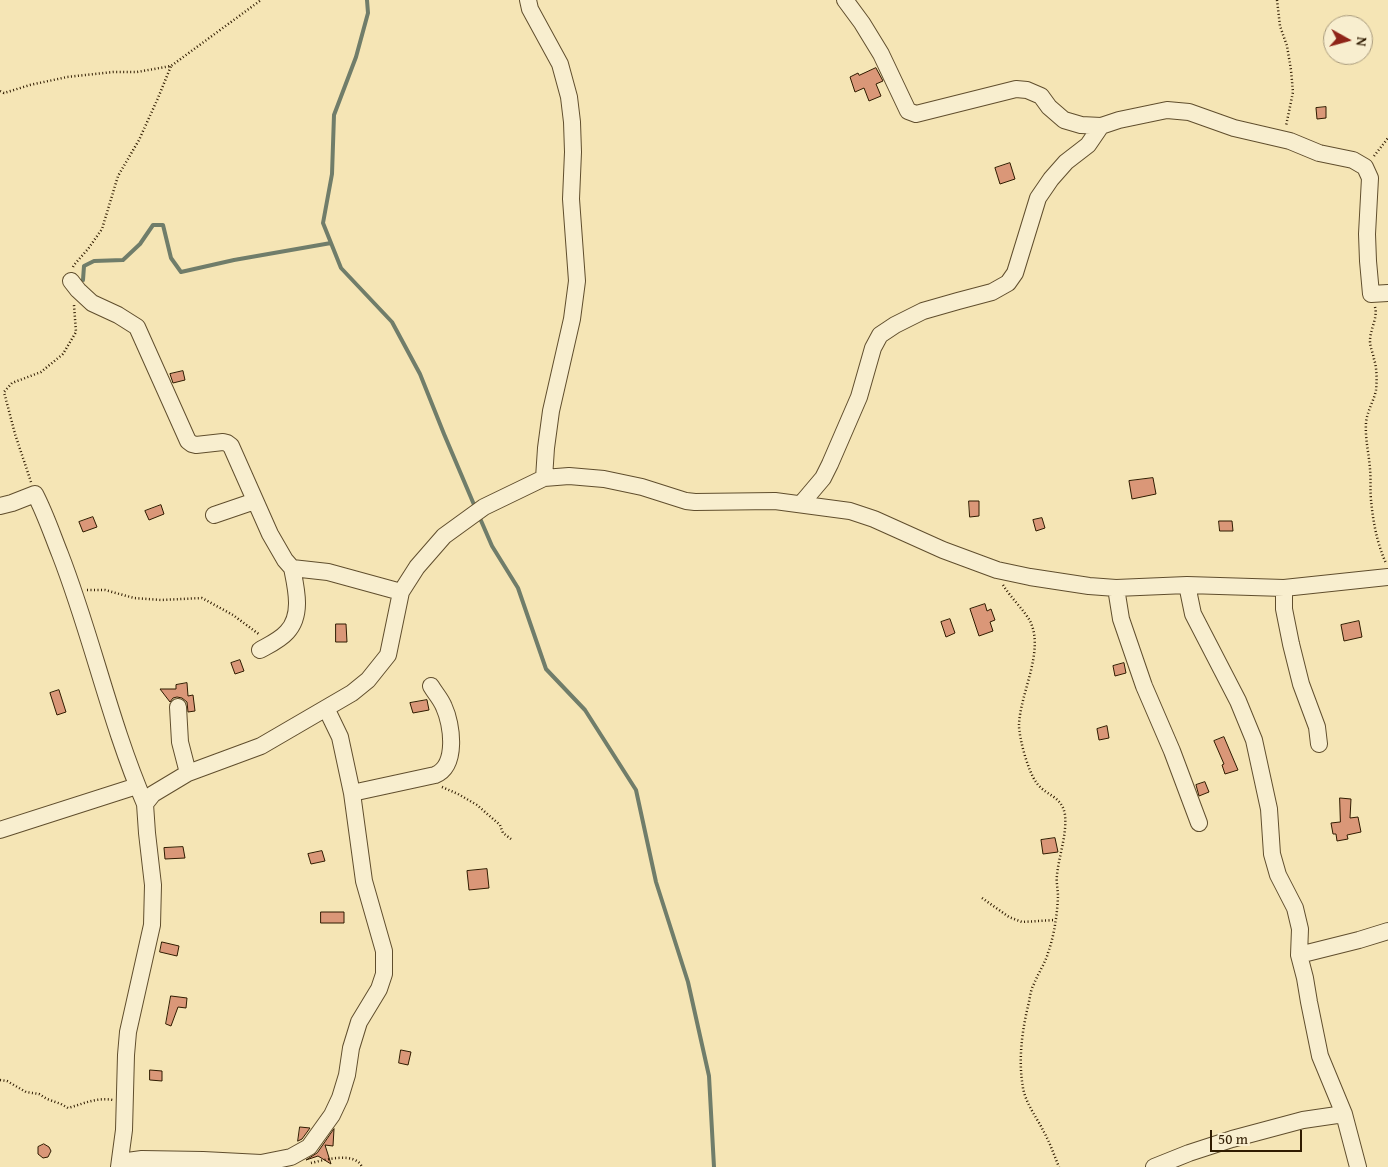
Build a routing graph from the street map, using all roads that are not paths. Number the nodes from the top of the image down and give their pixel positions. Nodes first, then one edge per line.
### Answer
1 (528, 0) edge
2 (846, 0) edge
3 (1101, 126) junction
4 (72, 281) dead end
5 (1388, 293) edge
6 (544, 478) junction
7 (255, 501) junction
8 (801, 504) junction
9 (0, 506) edge
10 (214, 515) dead end
11 (292, 568) junction
12 (1388, 577) edge
13 (1187, 585) junction
14 (1116, 588) junction
15 (1284, 588) junction
16 (401, 592) junction
17 (265, 647) road end
18 (431, 686) dead end
19 (178, 707) dead end
20 (326, 708) junction
21 (1319, 744) dead end
22 (188, 773) junction
23 (137, 786) junction
24 (352, 793) junction
25 (145, 804) junction
26 (1199, 823) dead end
27 (0, 830) edge
28 (1388, 931) edge
29 (1299, 955) junction
30 (1344, 1114) junction
31 (120, 1165) edge
32 (1154, 1167) edge
33 (1358, 1167) edge

1 - 6 street
2 - 3 street
3 - 5 street
3 - 8 street
4 - 7 street
6 - 8 street
6 - 16 street
7 - 10 street
7 - 11 street
8 - 14 street
9 - 23 street
11 - 16 street
11 - 17 street
12 - 15 street
13 - 14 street
13 - 15 street
13 - 29 street
14 - 26 street
15 - 21 street
16 - 20 street
18 - 24 street
19 - 22 street
20 - 22 street
20 - 24 street
22 - 25 street
23 - 25 street
23 - 27 street
24 - 31 street
25 - 31 street
28 - 29 street
29 - 30 street
30 - 32 street
30 - 33 street

